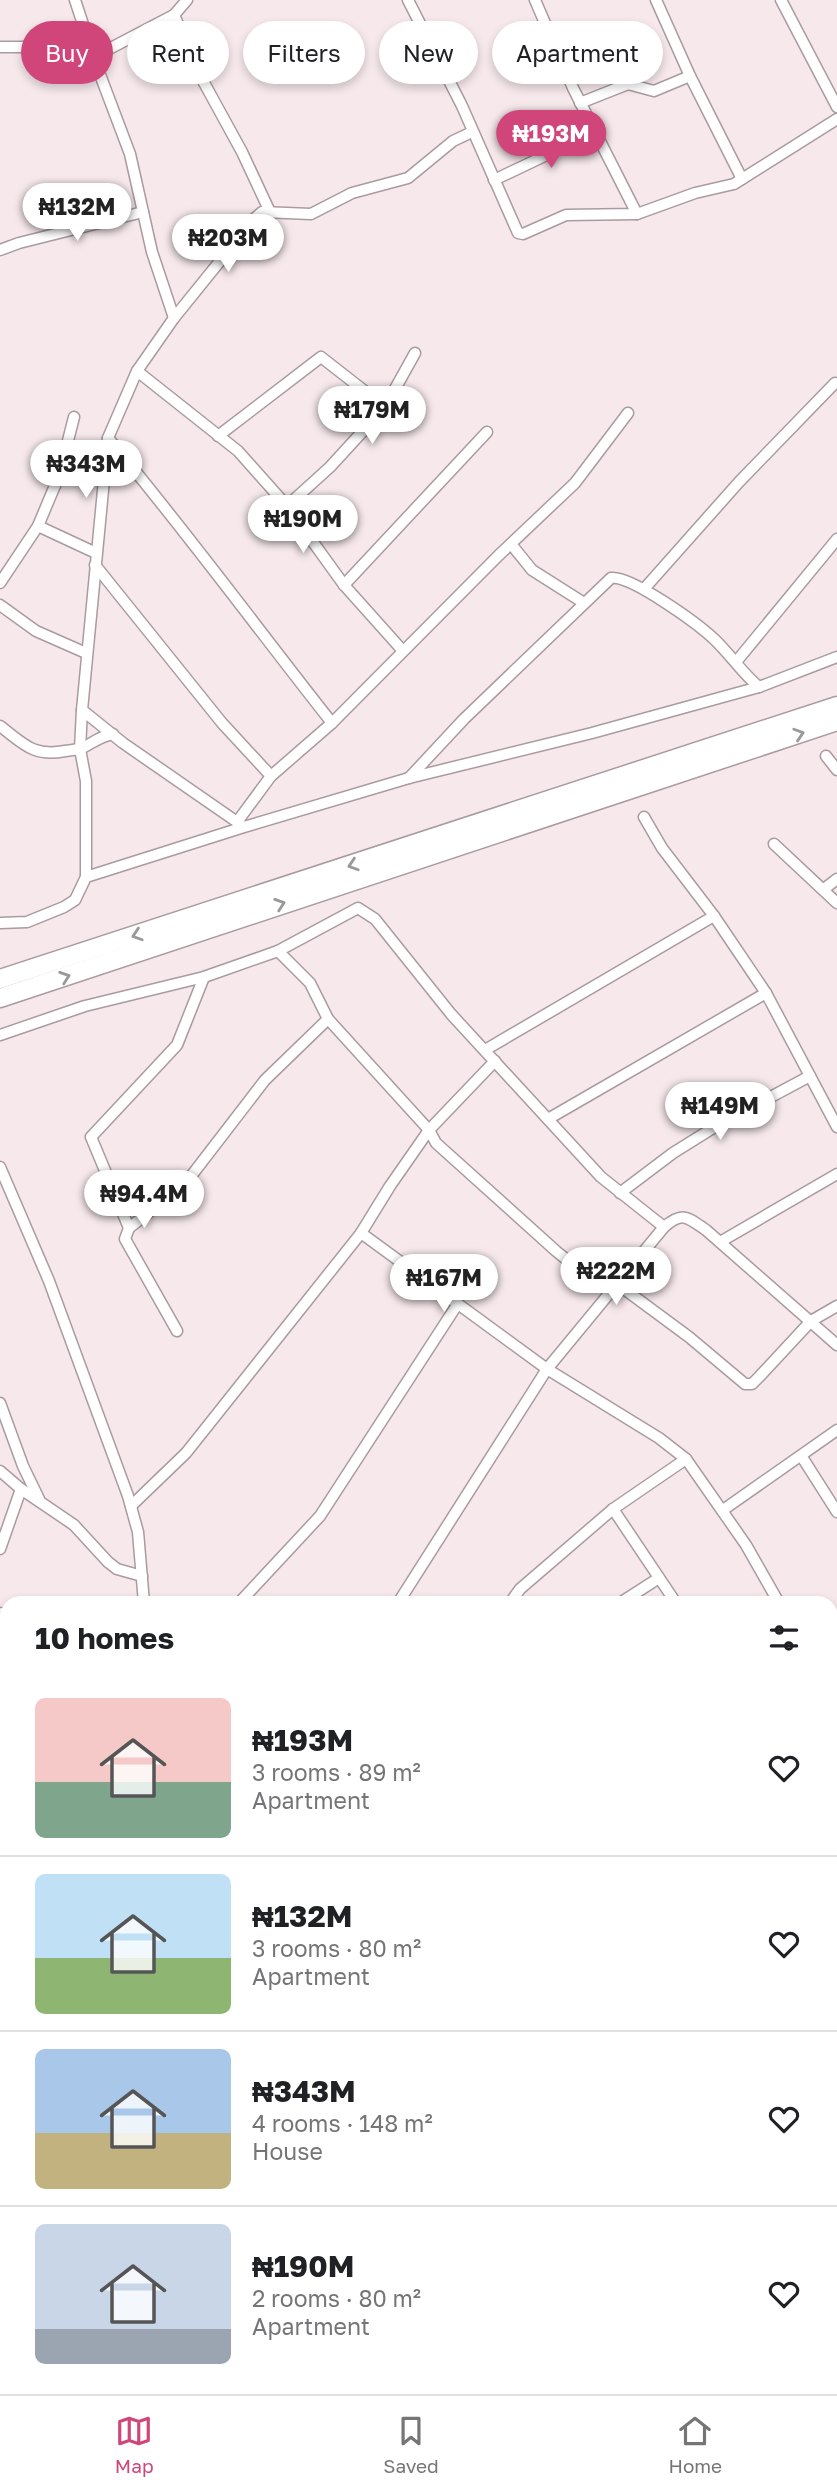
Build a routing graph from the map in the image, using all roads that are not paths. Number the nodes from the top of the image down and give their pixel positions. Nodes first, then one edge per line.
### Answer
1 (75, 0) edge
2 (187, 0) edge
3 (408, 0) edge
4 (535, 0) edge
5 (656, 0) edge
6 (781, 0) edge
7 (174, 15) junction
8 (82, 21) edge
9 (0, 47) edge
10 (21, 47) edge
11 (113, 47) edge
12 (690, 76) junction
13 (104, 84) edge
14 (580, 103) junction
15 (837, 107) edge
16 (837, 119) edge
17 (472, 132) junction
18 (595, 132) junction
19 (742, 179) junction
20 (494, 180) junction
21 (143, 212) junction
22 (270, 212) junction
23 (637, 214) junction
24 (0, 250) edge
25 (174, 317) junction
26 (415, 353) dead end
27 (137, 371) junction
28 (835, 383) dead end
29 (385, 407) junction
30 (628, 413) dead end
31 (74, 417) dead end
32 (487, 432) dead end
33 (218, 436) junction
34 (108, 438) junction
35 (287, 506) junction
36 (38, 526) junction
37 (837, 539) edge
38 (511, 544) junction
39 (96, 553) junction
40 (94, 565) junction
41 (0, 583) edge
42 (344, 585) junction
43 (644, 589) junction
44 (583, 603) junction
45 (0, 605) edge
46 (403, 651) junction
47 (86, 653) junction
48 (837, 657) edge
49 (736, 662) junction
50 (759, 687) junction
51 (837, 706) edge
52 (82, 710) junction
53 (837, 722) edge
54 (332, 723) junction
55 (0, 726) edge
56 (113, 734) junction
57 (80, 749) junction
58 (826, 756) dead end
59 (837, 769) edge
60 (271, 776) junction
61 (408, 778) junction
62 (644, 817) dead end
63 (240, 824) junction
64 (774, 844) dead end
65 (86, 877) junction
66 (837, 879) edge
67 (824, 889) junction
68 (837, 903) edge
69 (714, 916) junction
70 (0, 923) edge
71 (278, 951) junction
72 (204, 977) junction
73 (0, 978) edge
74 (766, 993) junction
75 (0, 998) edge
76 (328, 1019) junction
77 (0, 1035) edge
78 (485, 1050) junction
79 (495, 1061) junction
80 (810, 1076) junction
81 (548, 1119) junction
82 (837, 1127) edge
83 (429, 1130) junction
84 (0, 1167) edge
85 (837, 1174) edge
86 (620, 1193) junction
87 (664, 1227) junction
88 (129, 1228) junction
89 (361, 1233) junction
90 (720, 1242) junction
91 (616, 1283) junction
92 (457, 1305) junction
93 (837, 1306) edge
94 (811, 1321) junction
95 (177, 1331) dead end
96 (837, 1345) edge
97 (547, 1369) junction
98 (0, 1403) edge
99 (837, 1430) edge
100 (802, 1457) junction
101 (686, 1460) junction
102 (0, 1471) edge
103 (21, 1489) junction
104 (39, 1499) junction
105 (131, 1506) junction
106 (613, 1508) junction
107 (723, 1510) junction
108 (837, 1512) edge
109 (0, 1549) edge
110 (142, 1576) junction
111 (659, 1578) junction
112 (143, 1596) edge
113 (246, 1596) edge
114 (402, 1596) edge
115 (515, 1596) edge
116 (631, 1596) edge
117 (672, 1596) edge
118 (775, 1596) edge

1 - 8 street
2 - 7 street
3 - 17 street
4 - 14 street
5 - 12 street
6 - 15 street
7 - 11 street
7 - 22 street
9 - 10 street
12 - 14 street
12 - 19 street
13 - 21 street
14 - 18 street
16 - 19 street
17 - 20 street
17 - 22 street
18 - 20 street
18 - 23 street
19 - 23 street
20 - 23 street
21 - 24 street
21 - 25 street
22 - 25 street
25 - 27 street
26 - 29 street
27 - 33 street
27 - 34 street
28 - 43 street
29 - 33 street
29 - 35 street
30 - 38 street
31 - 36 street
32 - 42 street
33 - 35 street
34 - 39 street
34 - 54 street
35 - 42 street
36 - 39 street
36 - 41 street
37 - 49 street
38 - 44 street
38 - 46 street
39 - 40 street
40 - 47 street
40 - 60 street
42 - 46 street
43 - 44 street
43 - 49 street
44 - 61 street
45 - 47 street
46 - 54 street
47 - 52 street
48 - 50 street
49 - 50 street
50 - 61 street
51 -> 73 highway
52 - 56 street
52 - 57 street
75 -> 53 highway
54 - 60 street
55 - 57 street
56 - 57 street
56 - 63 street
57 - 65 street
58 - 59 street
60 - 63 street
61 - 63 street
62 - 69 street
63 - 65 street
64 - 67 street
65 - 70 street
66 - 67 street
67 - 68 street
69 - 74 street
69 - 78 street
71 - 72 street
71 - 76 street
71 - 78 street
72 - 77 street
72 - 88 street
74 - 80 street
74 - 81 street
76 - 83 street
76 - 88 street
78 - 79 street
79 - 81 street
79 - 83 street
80 - 82 street
80 - 86 street
81 - 86 street
83 - 89 street
83 - 91 street
84 - 105 street
85 - 90 street
86 - 87 street
87 - 90 street
87 - 91 street
88 - 95 street
89 - 92 street
89 - 105 street
90 - 94 street
91 - 94 street
91 - 97 street
92 - 97 street
92 - 113 street
93 - 94 street
94 - 96 street
97 - 101 street
97 - 114 street
98 - 104 street
99 - 100 street
100 - 107 street
100 - 108 street
101 - 106 street
101 - 107 street
102 - 103 street
103 - 104 street
103 - 109 street
104 - 110 street
105 - 110 street
106 - 111 street
106 - 115 street
107 - 118 street
110 - 112 street
111 - 116 street
111 - 117 street

